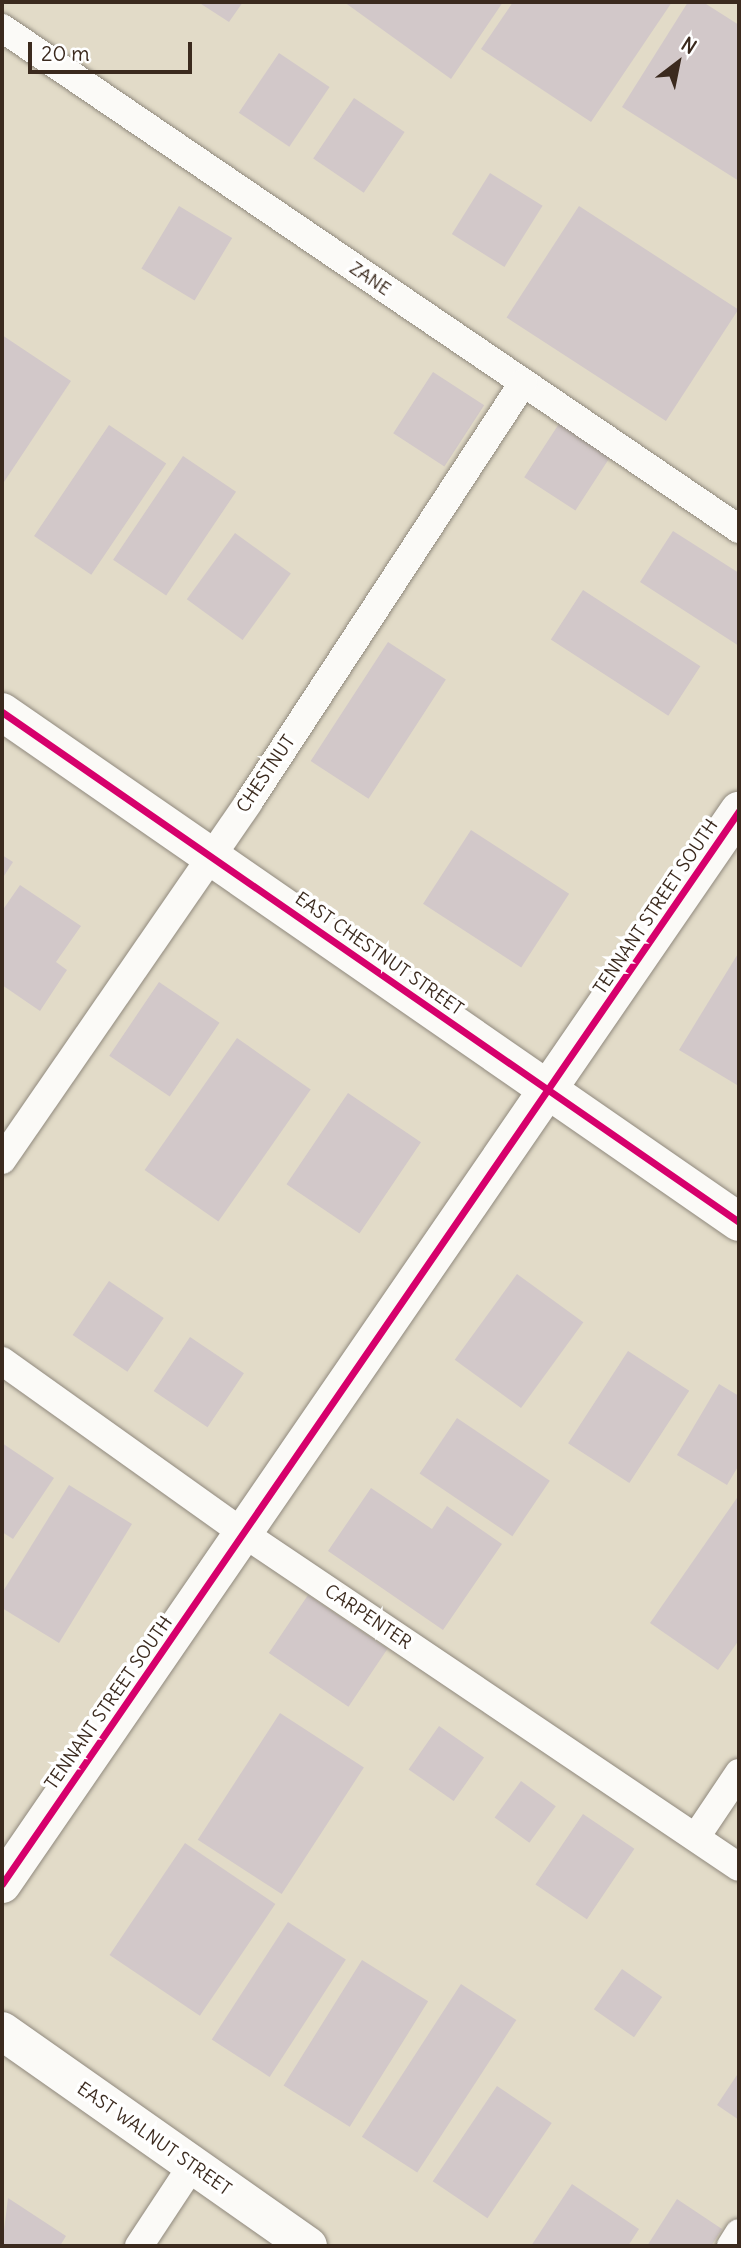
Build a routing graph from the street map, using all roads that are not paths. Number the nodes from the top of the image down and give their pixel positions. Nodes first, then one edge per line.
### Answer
1 (2, 28) edge
2 (523, 383) junction
3 (739, 529) edge
4 (2, 712) edge
5 (739, 811) edge
6 (210, 856) junction
7 (551, 1091) junction
8 (2, 1160) edge
9 (739, 1222) edge
10 (2, 1361) edge
11 (246, 1535) junction
12 (739, 1773) edge
13 (696, 1837) junction
14 (739, 1867) edge
15 (2, 1884) edge
16 (2, 2031) edge
17 (191, 2166) junction
18 (739, 2233) edge
19 (139, 2246) edge
20 (308, 2246) edge
21 (731, 2246) edge

1 - 2 lane, ZANE
2 - 3 lane, ZANE
2 - 6 lane, CHESTNUT
4 - 6 street, EAST CHESTNUT STREET
5 - 7 street, TENNANT STREET SOUTH
6 - 7 street, EAST CHESTNUT STREET
6 - 8 lane, CHESTNUT
7 - 9 street, EAST CHESTNUT STREET
7 - 11 street, TENNANT STREET SOUTH
10 - 11 lane, CARPENTER
11 - 13 lane, CARPENTER
11 - 15 street, TENNANT STREET SOUTH
12 - 13 lane
13 - 14 lane, CARPENTER
16 - 17 street, EAST WALNUT STREET
17 - 19 lane
17 - 20 street, EAST WALNUT STREET
18 - 21 lane

